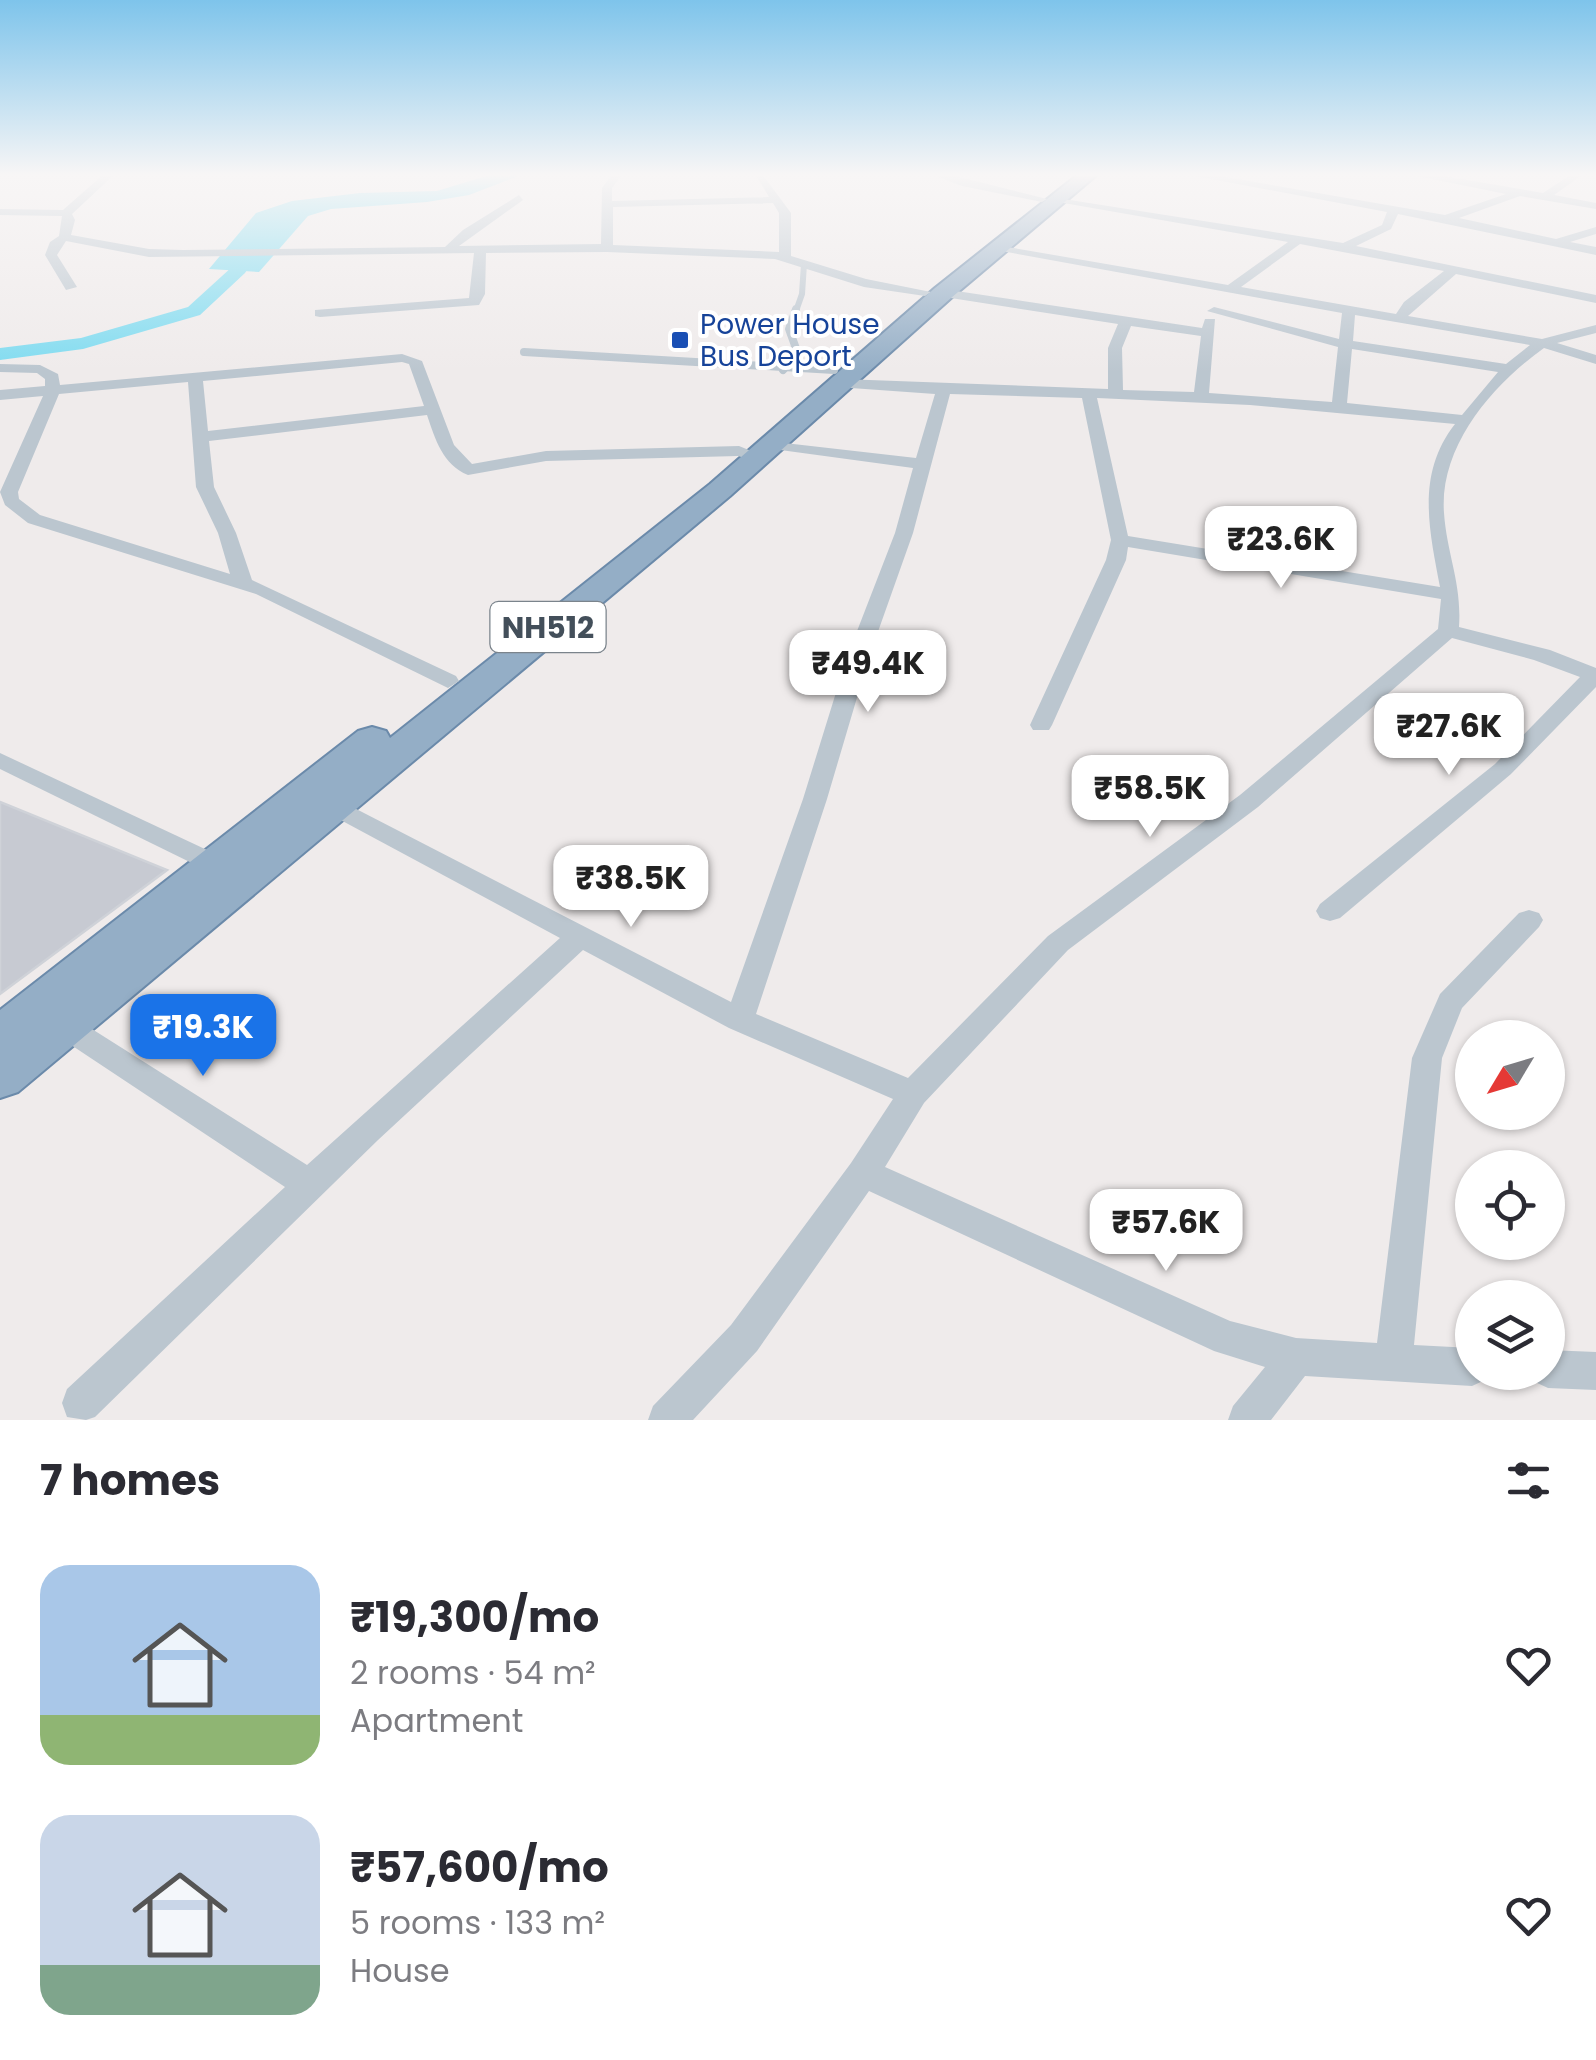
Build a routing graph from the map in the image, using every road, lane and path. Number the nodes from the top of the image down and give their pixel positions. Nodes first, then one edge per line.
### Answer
1 (62, 239) edge
2 (73, 239) edge
3 (459, 239) edge
4 (608, 239) edge
5 (786, 239) edge
6 (999, 239) edge
7 (1006, 239) edge
8 (1298, 239) edge
9 (1300, 239) edge
10 (1360, 239) edge
11 (1544, 239) edge
12 (1566, 239) edge
13 (1557, 242) junction
14 (1344, 247) junction
15 (608, 248) junction
16 (996, 249) junction
17 (448, 250) junction
18 (480, 250) junction
19 (1596, 251) edge
20 (784, 257) junction
21 (804, 264) junction
22 (1455, 270) junction
23 (71, 287) dead end
24 (1227, 288) junction
25 (934, 293) junction
26 (1596, 298) edge
27 (1349, 309) junction
28 (320, 312) dead end
29 (1214, 312) junction
30 (1400, 318) junction
31 (1126, 323) junction
32 (1596, 329) edge
33 (1207, 334) junction
34 (1542, 343) junction
35 (1344, 345) junction
36 (524, 352) dead end
37 (1596, 360) edge
38 (0, 368) edge
39 (1508, 369) junction
40 (783, 370) junction
41 (838, 377) junction
42 (194, 379) junction
43 (943, 391) junction
44 (52, 392) junction
45 (0, 395) edge
46 (1089, 395) junction
47 (1116, 396) junction
48 (1201, 398) junction
49 (1339, 406) junction
50 (432, 410) junction
51 (1466, 420) junction
52 (200, 437) junction
53 (756, 451) junction
54 (920, 464) junction
55 (1120, 540) junction
56 (243, 584) junction
57 (1450, 595) junction
58 (1448, 631) junction
59 (1595, 676) edge
60 (448, 681) junction
61 (1041, 725) dead end
62 (0, 760) edge
63 (331, 804) junction
64 (213, 864) junction
65 (1330, 911) dead end
66 (1529, 920) dead end
67 (580, 936) junction
68 (738, 1020) junction
69 (63, 1025) junction
70 (0, 1038) edge
71 (0, 1076) edge
72 (913, 1094) junction
73 (864, 1173) junction
74 (310, 1185) junction
75 (1296, 1357) junction
76 (1393, 1364) junction
77 (1455, 1366) edge
78 (1565, 1370) edge
79 (1596, 1371) edge
80 (80, 1403) dead end
81 (668, 1420) edge
82 (1247, 1420) edge

1 - 23 street
2 - 17 street
3 - 17 street
4 - 15 street
5 - 20 street
6 - 25 highway, NH512
7 - 16 highway, NH512
8 - 24 street
9 - 14 street
10 - 14 street
11 - 13 street
12 - 13 street
13 - 19 street
14 - 22 street
15 - 18 street
15 - 20 street
16 - 24 street
16 - 25 highway, NH512
17 - 18 street
18 - 28 street
20 - 21 street
21 - 25 street
21 - 40 lane
22 - 26 street
22 - 30 street
24 - 27 street
24 - 29 street
25 - 31 street
25 - 41 highway, NH512
27 - 30 street
27 - 35 street
29 - 33 street
29 - 35 street
30 - 34 street
31 - 33 street
31 - 47 street
32 - 34 street
33 - 48 street
34 - 37 street
34 - 39 street
35 - 39 street
35 - 49 street
36 - 40 lane
38 - 44 street
39 - 51 street
40 - 41 lane
41 - 43 street
41 - 53 highway, NH512
42 - 44 street
42 - 50 street
42 - 52 street
43 - 46 street
43 - 54 street
44 - 45 street
44 - 56 street
46 - 47 street
46 - 55 street
47 - 48 street
48 - 49 street
49 - 51 street
50 - 52 street
50 - 53 street
51 - 57 street
52 - 56 street
53 - 54 street
53 - 60 highway, NH512
53 - 63 highway, NH512
54 - 68 street
55 - 57 street
55 - 61 street
56 - 60 street
57 - 58 street
58 - 59 street
58 - 72 street
59 - 65 street
60 - 64 highway, NH512
62 - 64 street
63 - 67 street
63 - 69 highway, NH512
64 - 70 highway, NH512
66 - 76 street
67 - 68 street
67 - 74 street
68 - 72 street
69 - 71 highway, NH512
69 - 74 street
72 - 73 street
73 - 75 street
73 - 81 street
74 - 80 street
75 - 76 street
75 - 82 street
76 - 77 street
78 - 79 street

